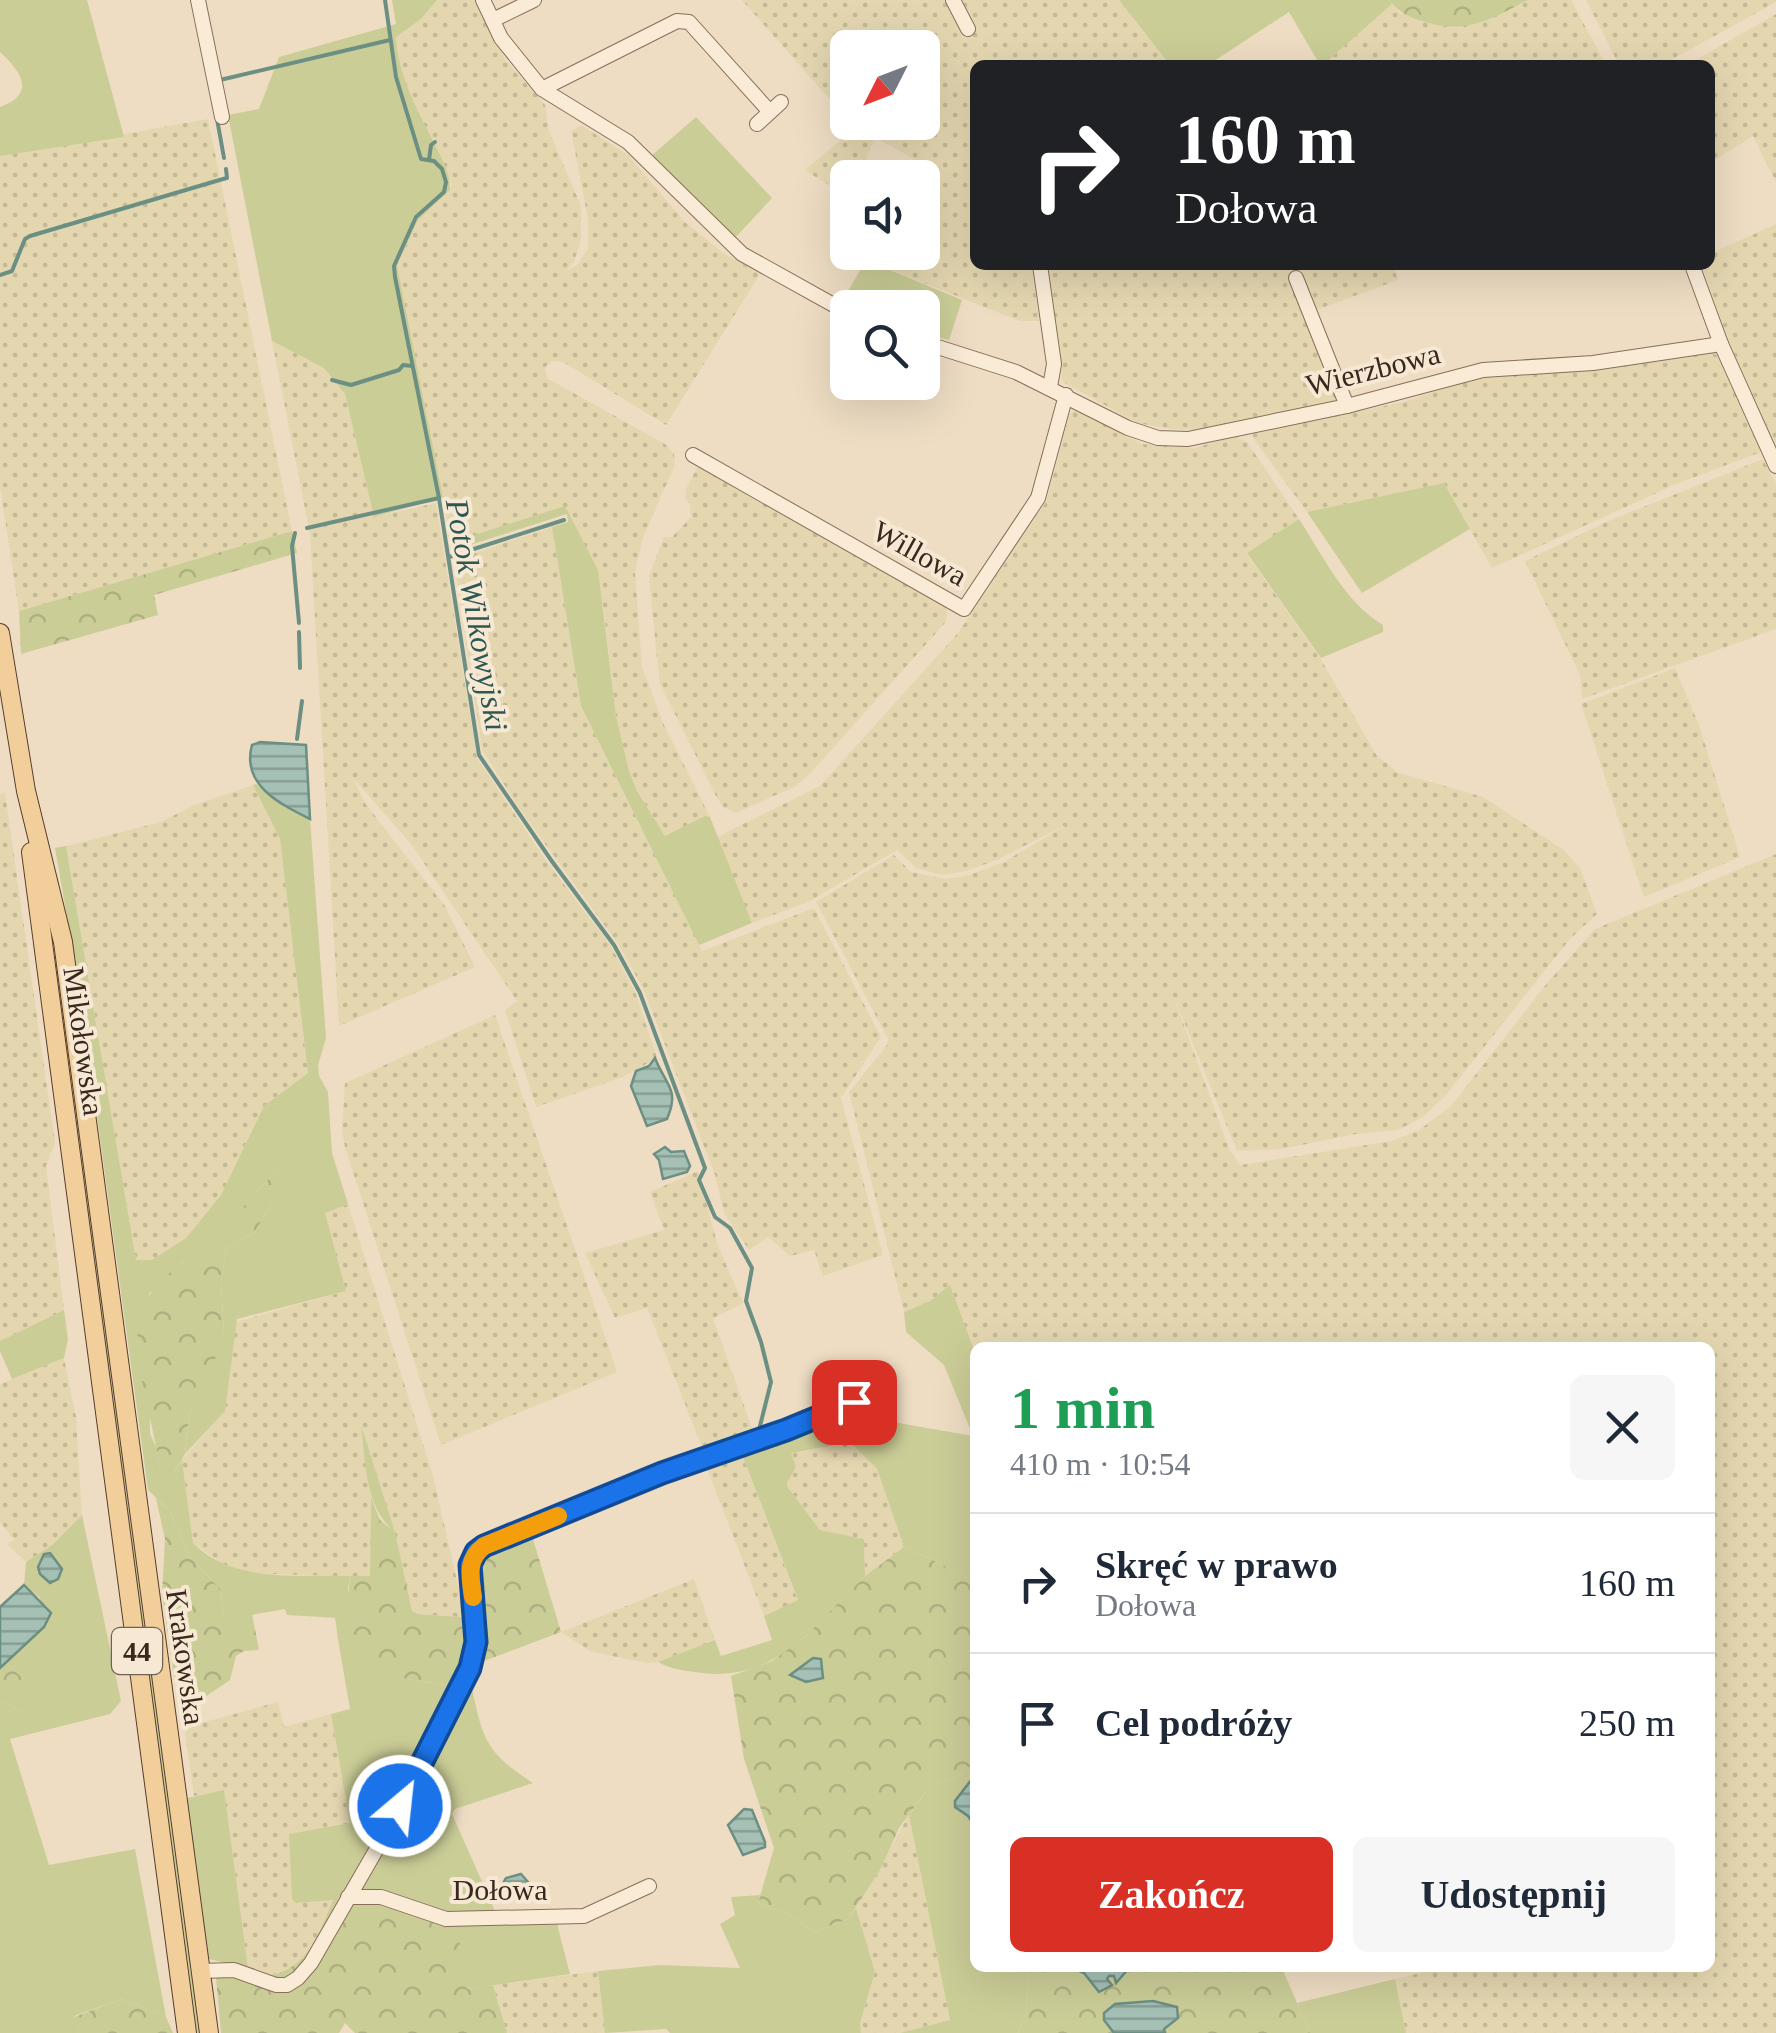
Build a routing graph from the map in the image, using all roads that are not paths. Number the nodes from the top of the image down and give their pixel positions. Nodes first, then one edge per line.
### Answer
1 (198, 0) edge
2 (484, 0) edge
3 (534, 0) edge
4 (953, 0) edge
5 (493, 20) junction
6 (968, 29) dead end
7 (542, 89) junction
8 (222, 117) dead end
9 (757, 124) dead end
10 (1041, 270) edge
11 (1694, 270) edge
12 (1296, 278) dead end
13 (830, 303) edge
14 (1720, 344) junction
15 (940, 348) edge
16 (1050, 387) junction
17 (1066, 395) junction
18 (1348, 406) junction
19 (693, 455) dead end
20 (1776, 466) edge
21 (0, 634) edge
22 (26, 791) junction
23 (109, 1288) joint
24 (90, 1296) joint
25 (879, 1388) dead end
26 (649, 1886) dead end
27 (348, 1897) junction
28 (200, 1971) junction
29 (188, 2033) edge
30 (208, 2033) edge

1 - 8 street
2 - 5 street
3 - 5 street
4 - 6 street
5 - 7 street
7 - 9 street
7 - 13 street
10 - 16 street
11 - 14 street
12 - 18 street
14 - 18 street, Wierzbowa
14 - 20 street
15 - 16 street, Wierzbowa
16 - 17 street, Wierzbowa
17 - 18 street, Wierzbowa
17 - 19 street, Willowa
21 - 22 main road, Mikołowska / 44
22 - 23 main road, Mikołowska / 44
22 - 24 main road, Mikołowska / 44
23 - 28 main road, Krakowska / 44
24 - 29 main road, Krakowska / 44
25 - 27 street
26 - 27 street, Dołowa
27 - 28 street
28 - 30 main road, Krakowska / 44

